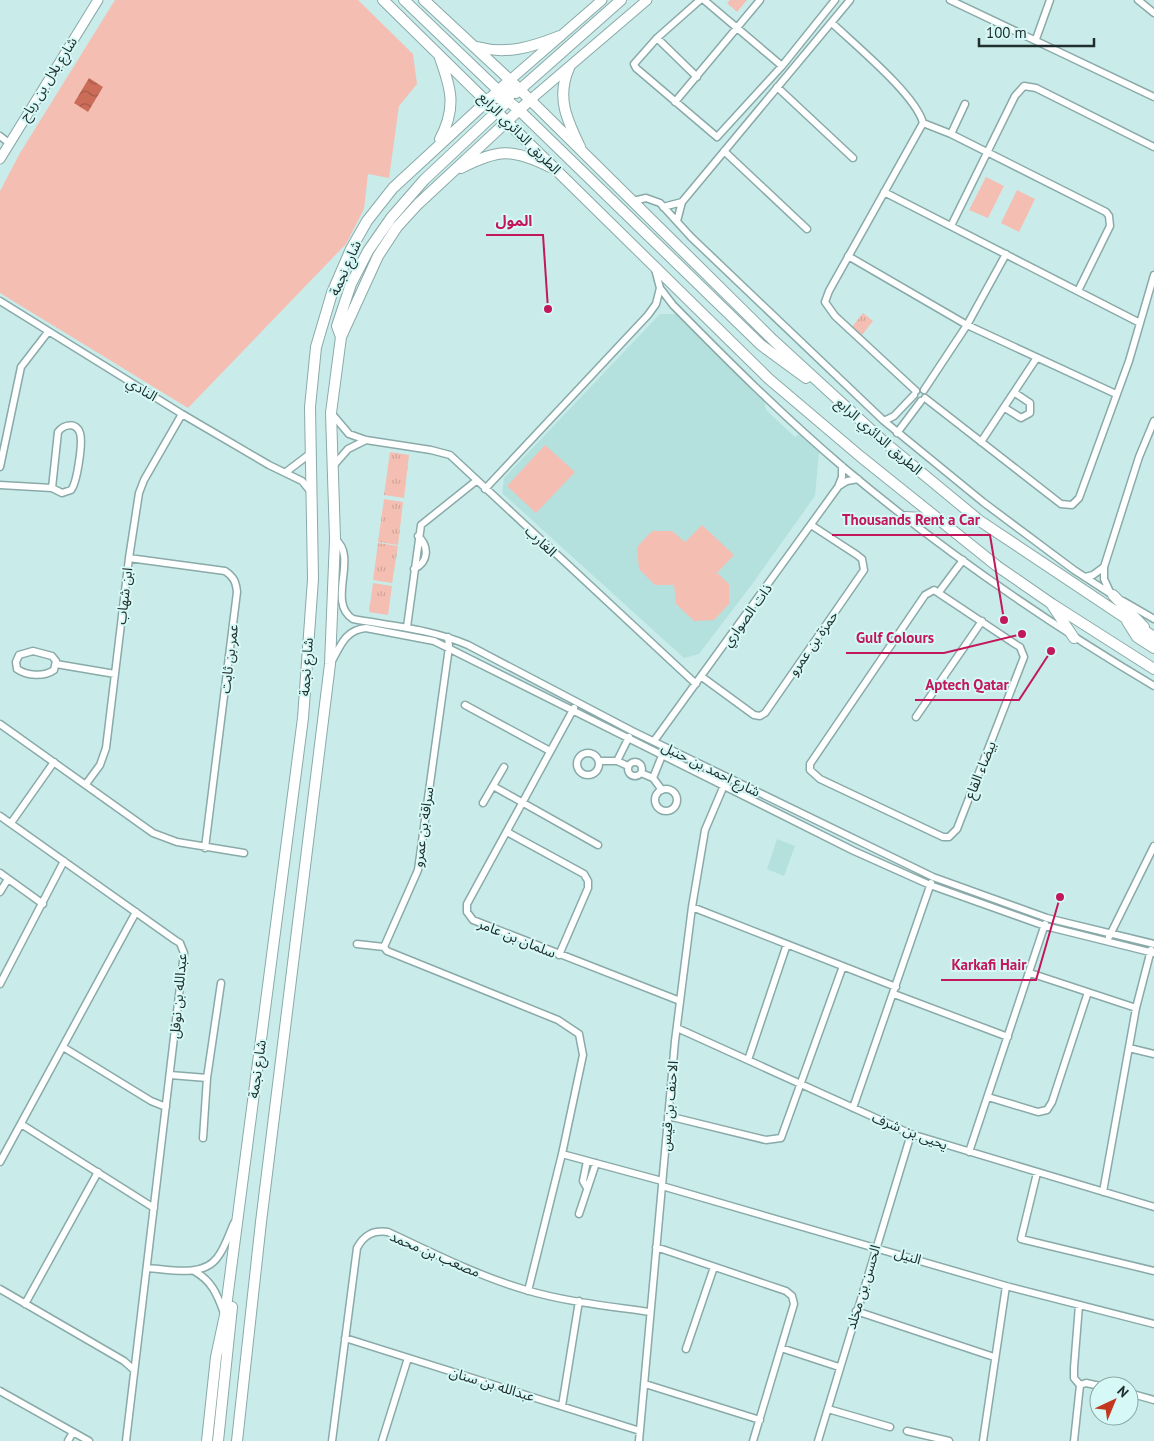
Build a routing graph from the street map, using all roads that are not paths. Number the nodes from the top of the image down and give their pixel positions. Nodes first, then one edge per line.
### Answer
1 (98, 0) edge
2 (383, 0) edge
3 (404, 0) edge
4 (424, 0) edge
5 (434, 0) edge
6 (602, 0) edge
7 (620, 0) edge
8 (647, 0) edge
9 (700, 0) edge
10 (704, 0) edge
11 (760, 0) edge
12 (835, 0) edge
13 (850, 0) edge
14 (950, 0) edge
15 (1050, 0) edge
16 (1138, 0) edge
17 (1154, 13) edge
18 (832, 23) junction
19 (737, 28) junction
20 (560, 36) junction
21 (657, 38) junction
22 (1036, 39) junction
23 (467, 40) junction
24 (475, 47) junction
25 (438, 52) junction
26 (782, 66) junction
27 (569, 68) junction
28 (697, 77) junction
29 (510, 80) junction
30 (777, 87) junction
31 (519, 89) junction
32 (498, 90) junction
33 (1154, 97) edge
34 (486, 99) junction
35 (530, 100) junction
36 (509, 101) junction
37 (675, 102) junction
38 (965, 104) dead end
39 (519, 110) junction
40 (498, 111) junction
41 (508, 121) junction
42 (923, 123) junction
43 (951, 134) junction
44 (0, 136) edge
45 (9, 143) junction
46 (438, 144) junction
47 (1154, 147) edge
48 (724, 151) junction
49 (987, 152) junction
50 (584, 154) junction
51 (852, 158) dead end
52 (0, 159) edge
53 (560, 173) junction
54 (449, 174) junction
55 (884, 192) junction
56 (632, 201) junction
57 (682, 202) junction
58 (663, 207) junction
59 (677, 222) junction
60 (951, 226) junction
61 (807, 229) dead end
62 (1006, 254) junction
63 (848, 256) junction
64 (655, 268) junction
65 (1154, 276) edge
66 (660, 288) junction
67 (1078, 291) junction
68 (0, 301) edge
69 (1140, 323) junction
70 (967, 325) junction
71 (48, 332) junction
72 (341, 337) junction
73 (1036, 359) junction
74 (924, 390) junction
75 (828, 391) junction
76 (915, 393) junction
77 (1015, 393) junction
78 (1116, 394) junction
79 (923, 400) junction
80 (1005, 408) junction
81 (332, 413) junction
82 (182, 414) junction
83 (884, 421) junction
84 (1154, 421) edge
85 (897, 433) junction
86 (366, 440) junction
87 (981, 442) junction
88 (310, 453) junction
89 (842, 466) junction
90 (0, 467) edge
91 (332, 468) junction
92 (286, 472) junction
93 (858, 479) junction
94 (476, 481) junction
95 (0, 484) edge
96 (838, 487) junction
97 (52, 488) junction
98 (485, 489) junction
99 (312, 494) junction
100 (905, 517) junction
101 (940, 520) junction
102 (811, 525) junction
103 (335, 539) junction
104 (129, 558) junction
105 (963, 560) junction
106 (1104, 567) junction
107 (1085, 577) junction
108 (939, 592) junction
109 (1113, 595) junction
110 (1052, 604) junction
111 (1127, 620) junction
112 (1154, 620) edge
113 (982, 621) junction
114 (407, 627) junction
115 (448, 637) junction
116 (1154, 637) edge
117 (1074, 638) junction
118 (449, 647) junction
119 (1154, 648) edge
120 (56, 664) junction
121 (330, 664) junction
122 (1154, 669) edge
123 (115, 674) junction
124 (702, 677) junction
125 (696, 684) junction
126 (1154, 686) edge
127 (577, 703) junction
128 (465, 705) dead end
129 (572, 711) junction
130 (916, 717) dead end
131 (0, 724) edge
132 (632, 731) junction
133 (628, 738) junction
134 (654, 741) junction
135 (664, 747) junction
136 (550, 751) junction
137 (662, 755) junction
138 (616, 761) junction
139 (54, 762) junction
140 (599, 762) dead end
141 (628, 766) junction
142 (504, 767) dead end
143 (641, 773) junction
144 (728, 777) junction
145 (653, 778) junction
146 (86, 784) junction
147 (724, 785) junction
148 (493, 786) junction
149 (662, 790) dead end
150 (483, 803) dead end
151 (522, 804) junction
152 (0, 816) edge
153 (11, 823) junction
154 (507, 832) junction
155 (598, 845) dead end
156 (1154, 846) edge
157 (205, 848) junction
158 (244, 853) dead end
159 (64, 862) junction
160 (0, 873) edge
161 (933, 877) junction
162 (8, 879) junction
163 (930, 885) junction
164 (0, 892) edge
165 (43, 904) junction
166 (692, 907) junction
167 (136, 912) junction
168 (1047, 918) junction
169 (1045, 926) junction
170 (1111, 934) junction
171 (1107, 942) junction
172 (357, 944) dead end
173 (788, 944) junction
174 (1153, 944) edge
175 (384, 947) junction
176 (1152, 953) edge
177 (559, 955) junction
178 (843, 966) junction
179 (0, 967) edge
180 (7, 971) junction
181 (1030, 973) junction
182 (221, 983) dead end
183 (0, 984) edge
184 (895, 991) junction
185 (1088, 992) junction
186 (680, 1001) junction
187 (1136, 1008) junction
188 (677, 1028) junction
189 (1008, 1037) junction
190 (63, 1047) junction
191 (1129, 1048) junction
192 (1154, 1054) edge
193 (748, 1060) junction
194 (170, 1075) junction
195 (207, 1078) junction
196 (801, 1084) junction
197 (988, 1097) junction
198 (166, 1106) junction
199 (853, 1108) junction
200 (668, 1116) junction
201 (21, 1124) junction
202 (911, 1134) junction
203 (203, 1138) dead end
204 (970, 1152) junction
205 (562, 1154) junction
206 (587, 1161) junction
207 (0, 1162) edge
208 (596, 1163) junction
209 (98, 1172) junction
210 (1037, 1173) junction
211 (241, 1183) junction
212 (662, 1183) junction
213 (586, 1188) junction
214 (1103, 1192) junction
215 (1154, 1207) edge
216 (154, 1208) junction
217 (580, 1214) dead end
218 (236, 1217) junction
219 (876, 1246) junction
220 (656, 1247) junction
221 (714, 1267) junction
222 (147, 1268) junction
223 (194, 1271) junction
224 (1154, 1272) edge
225 (1006, 1286) junction
226 (0, 1289) edge
227 (528, 1291) junction
228 (579, 1302) junction
229 (25, 1304) junction
230 (1079, 1305) junction
231 (856, 1310) junction
232 (650, 1312) junction
233 (225, 1315) junction
234 (1154, 1324) edge
235 (345, 1338) junction
236 (781, 1348) junction
237 (686, 1349) dead end
238 (994, 1357) junction
239 (408, 1358) junction
240 (839, 1367) junction
241 (225, 1369) junction
242 (134, 1370) junction
243 (1089, 1383) edge
244 (645, 1384) junction
245 (1080, 1385) junction
246 (0, 1391) edge
247 (1139, 1396) edge
248 (1154, 1400) edge
249 (562, 1406) junction
250 (828, 1409) junction
251 (760, 1420) junction
252 (890, 1427) dead end
253 (640, 1431) junction
254 (907, 1431) dead end
255 (73, 1432) junction
256 (238, 1440) edge
257 (68, 1441) edge
258 (89, 1441) edge
259 (126, 1441) edge
260 (207, 1441) edge
261 (218, 1441) edge
262 (224, 1441) edge
263 (332, 1441) edge
264 (382, 1441) edge
265 (638, 1441) edge
266 (753, 1441) edge
267 (818, 1441) edge
268 (949, 1441) edge
269 (983, 1441) edge
270 (1074, 1441) edge

1 - 45 main road, شارع بلال بن رباح
2 - 25 main road, الطريق الدائري الرابع
3 - 32 main road
4 - 23 main road, الطريق الدائري الرابع
5 - 23 main road
6 - 20 main road, شارع نجمة
7 - 31 main road
8 - 27 main road, شارع نجمة
9 - 21 street
10 - 19 street
11 - 19 street
12 - 26 street
13 - 18 street
14 - 22 street
15 - 22 street
16 - 17 street
18 - 30 street
18 - 42 street
19 - 26 street
19 - 28 street
20 - 24 main road
20 - 29 main road, شارع نجمة
21 - 28 street
21 - 37 street
22 - 33 street
23 - 24 main road, الطريق الدائري الرابع
24 - 29 main road, الطريق الدائري الرابع
25 - 34 main road, الطريق الدائري الرابع
25 - 46 main road
26 - 37 street
27 - 35 main road, شارع نجمة
27 - 50 main road
28 - 37 street
29 - 31 main road, الطريق الدائري الرابع
29 - 32 main road, شارع نجمة
29 - 36 main road
30 - 48 street
30 - 51 street
31 - 35 main road, الطريق الدائري الرابع
31 - 36 main road
32 - 34 main road, شارع نجمة
32 - 36 main road
34 - 36 main road
34 - 40 main road, الطريق الدائري الرابع
34 - 46 main road, شارع نجمة
35 - 36 main road
35 - 39 main road, شارع نجمة
35 - 50 main road, الطريق الدائري الرابع
36 - 39 main road
36 - 40 main road
36 - 41 main road
38 - 43 street
39 - 41 main road, شارع نجمة
39 - 75 main road
40 - 41 main road, الطريق الدائري الرابع
40 - 72 main road
41 - 53 main road, الطريق الدائري الرابع
41 - 54 main road, شارع نجمة
42 - 43 street
42 - 55 street
43 - 49 street
44 - 45 street
45 - 52 main road, شارع بلال بن رباح
46 - 88 main road, شارع نجمة
47 - 49 street
48 - 57 street
48 - 61 street
49 - 60 street
49 - 67 street
50 - 56 main road, الطريق الدائري الرابع
53 - 54 main road
53 - 64 main road, الطريق الدائري الرابع
54 - 72 main road, شارع نجمة
55 - 60 street
55 - 63 street
56 - 58 street, الطريق الدائري الرابع
56 - 75 main road, الطريق الدائري الرابع
57 - 58 street
57 - 59 street
58 - 59 street, الطريق الدائري الرابع
59 - 83 street, الطريق الدائري الرابع
60 - 62 street
62 - 67 street
62 - 70 street
63 - 70 street
63 - 76 street
64 - 66 street
64 - 101 main road, الطريق الدائري الرابع
65 - 69 street
66 - 89 street
66 - 98 street
67 - 69 street
68 - 71 street, النادي
69 - 78 street
70 - 73 street
70 - 74 street
71 - 82 street, النادي
71 - 90 street
72 - 81 main road, شارع نجمة
73 - 77 street
73 - 78 street
74 - 76 street
74 - 79 street
75 - 111 main road, الطريق الدائري الرابع
76 - 79 street
76 - 83 street
77 - 80 street
77 - 80 street
78 - 87 street
79 - 85 street
79 - 87 street
80 - 87 street
81 - 86 street, الغارب
81 - 91 main road, شارع نجمة
82 - 92 street, النادي
82 - 104 street, ابن شهاب
83 - 85 street, الطريق الدائري الرابع
84 - 106 street
85 - 107 street, الطريق الدائري الرابع
86 - 91 street
86 - 94 street, الغارب
88 - 92 street
88 - 99 main road, شارع نجمة
89 - 93 street
89 - 96 street, ذات الصواري
91 - 103 main road, شارع نجمة
92 - 99 street, النادي
93 - 96 street
93 - 100 street
94 - 98 street, الغارب
94 - 114 street
95 - 97 street
96 - 102 street, ذات الصواري
97 - 97 street
98 - 125 street, الغارب
99 - 211 main road, شارع نجمة
100 - 101 main road
100 - 105 street
101 - 110 main road, الطريق الدائري الرابع
102 - 124 street, ذات الصواري
102 - 124 street, حمزة بن عمرو
103 - 114 street, شارع احمد بن حنبل
103 - 121 main road, شارع نجمة
104 - 123 street, ابن شهاب
104 - 157 street, عمر بن ثابت
105 - 108 street
105 - 117 street
106 - 107 street
106 - 109 street
107 - 109 street, الطريق الدائري الرابع
108 - 113 street, بيضاء القاع
108 - 113 street, بيضاء القاع
109 - 112 street, الطريق الدائري الرابع
109 - 116 main road
110 - 117 main road
110 - 122 main road, الطريق الدائري الرابع
111 - 116 main road, الطريق الدائري الرابع
111 - 119 main road
113 - 130 street
114 - 115 street, شارع احمد بن حنبل
115 - 118 street, سراقة بن عمرو
115 - 127 street, شارع احمد بن حنبل
117 - 126 street
118 - 121 street, شارع احمد بن حنبل
118 - 129 street, شارع احمد بن حنبل
118 - 175 street, سراقة بن عمرو
120 - 120 street
120 - 123 street
121 - 256 main road, شارع نجمة
123 - 146 street, ابن شهاب
124 - 125 street, ذات الصواري
125 - 134 street, ذات الصواري
127 - 129 street, سلمان بن عامر
127 - 132 street, شارع احمد بن حنبل
128 - 136 street
129 - 133 street, شارع احمد بن حنبل
129 - 136 street, سلمان بن عامر
131 - 139 street
132 - 133 street
132 - 134 street, شارع احمد بن حنبل
133 - 137 street, شارع احمد بن حنبل
133 - 138 street
134 - 135 street, شارع احمد بن حنبل
135 - 137 street
135 - 144 street, شارع احمد بن حنبل
136 - 151 street, سلمان بن عامر
137 - 145 street
137 - 147 street, شارع احمد بن حنبل
138 - 140 street
138 - 141 street
139 - 146 street
139 - 153 street
141 - 143 street
141 - 143 street
142 - 148 street
143 - 145 street
144 - 147 street, الاحنف بن قيس
144 - 161 street, شارع احمد بن حنبل
145 - 149 street
146 - 157 street
147 - 163 street, شارع احمد بن حنبل
147 - 166 street, الاحنف بن قيس
148 - 150 street
148 - 151 street
151 - 154 street, سلمان بن عامر
151 - 155 street
152 - 153 street, عبدالله بن نوفل
153 - 159 street, عبدالله بن نوفل
154 - 177 street
154 - 177 street, سلمان بن عامر
156 - 170 street
157 - 158 street
159 - 165 street
159 - 167 street, عبدالله بن نوفل
160 - 162 street
161 - 163 street
161 - 168 street, شارع احمد بن حنبل
162 - 164 street
162 - 165 street
163 - 169 street, شارع احمد بن حنبل
163 - 184 street
165 - 180 street
166 - 173 street
166 - 186 street, الاحنف بن قيس
167 - 190 street
167 - 194 street, عبدالله بن نوفل
168 - 169 street
168 - 170 street, شارع احمد بن حنبل
169 - 171 street, شارع احمد بن حنبل
169 - 181 street
170 - 171 street
170 - 174 street, شارع احمد بن حنبل
171 - 176 street, شارع احمد بن حنبل
172 - 175 street
173 - 178 street
173 - 193 street
174 - 176 street
175 - 205 street
176 - 187 street
177 - 186 street, سلمان بن عامر
178 - 184 street
178 - 196 street
179 - 180 street
180 - 183 street
181 - 185 street
181 - 189 street
182 - 195 street
184 - 189 street
184 - 199 street
185 - 187 street
185 - 197 street
186 - 188 street, الاحنف بن قيس
187 - 191 street
188 - 193 street, يحيى بن شرف
188 - 200 street, الاحنف بن قيس
189 - 197 street
190 - 198 street
190 - 201 street
191 - 192 street
191 - 214 street
193 - 196 street, يحيى بن شرف
194 - 195 street
194 - 198 street, عبدالله بن نوفل
195 - 203 street
196 - 199 street, يحيى بن شرف
196 - 200 street
197 - 204 street
198 - 216 street, عبدالله بن نوفل
199 - 202 street, يحيى بن شرف
200 - 212 street, الاحنف بن قيس
201 - 207 street
201 - 209 street
202 - 204 street, يحيى بن شرف
202 - 219 street, الحسن بن مخلد
204 - 210 street, يحيى بن شرف
205 - 206 street, النيل
205 - 227 street
206 - 208 street, النيل
206 - 213 street
208 - 212 street, النيل
208 - 213 street
209 - 216 street
209 - 229 street
210 - 214 street, يحيى بن شرف
210 - 224 street
211 - 218 main road, شارع نجمة
211 - 241 main road
212 - 219 street, النيل
212 - 220 street, الاحنف بن قيس
213 - 217 street
214 - 215 street, يحيى بن شرف
216 - 222 street, عبدالله بن نوفل
218 - 223 street
218 - 233 main road, شارع نجمة
219 - 225 street, النيل
219 - 231 street, الحسن بن مخلد
220 - 221 street
220 - 232 street, الاحنف بن قيس
221 - 236 street
221 - 237 street
222 - 223 street
222 - 242 street, عبدالله بن نوفل
223 - 233 street
225 - 230 street, النيل
225 - 238 street
226 - 229 street
227 - 228 street, مصعب بن محمد
227 - 235 street, مصعب بن محمد
228 - 232 street, مصعب بن محمد
228 - 249 street
229 - 242 street
230 - 234 street, النيل
230 - 245 street
231 - 238 street
231 - 240 street, الحسن بن مخلد
232 - 244 street, الاحنف بن قيس
233 - 260 main road, شارع نجمة
235 - 239 street, عبدالله بن سنان
235 - 263 street, مصعب بن محمد
236 - 240 street
236 - 251 street
238 - 269 street
239 - 249 street, عبدالله بن سنان
239 - 264 street
240 - 250 street, الحسن بن مخلد
241 - 261 main road
241 - 262 main road
242 - 259 street, عبدالله بن نوفل
243 - 245 street
244 - 251 street
244 - 253 street, الاحنف بن قيس
245 - 270 street
246 - 255 street
247 - 248 street
249 - 253 street, عبدالله بن سنان
250 - 252 street
250 - 267 street, الحسن بن مخلد
251 - 266 street
253 - 265 street, الاحنف بن قيس
254 - 268 street
255 - 257 street
255 - 258 street

